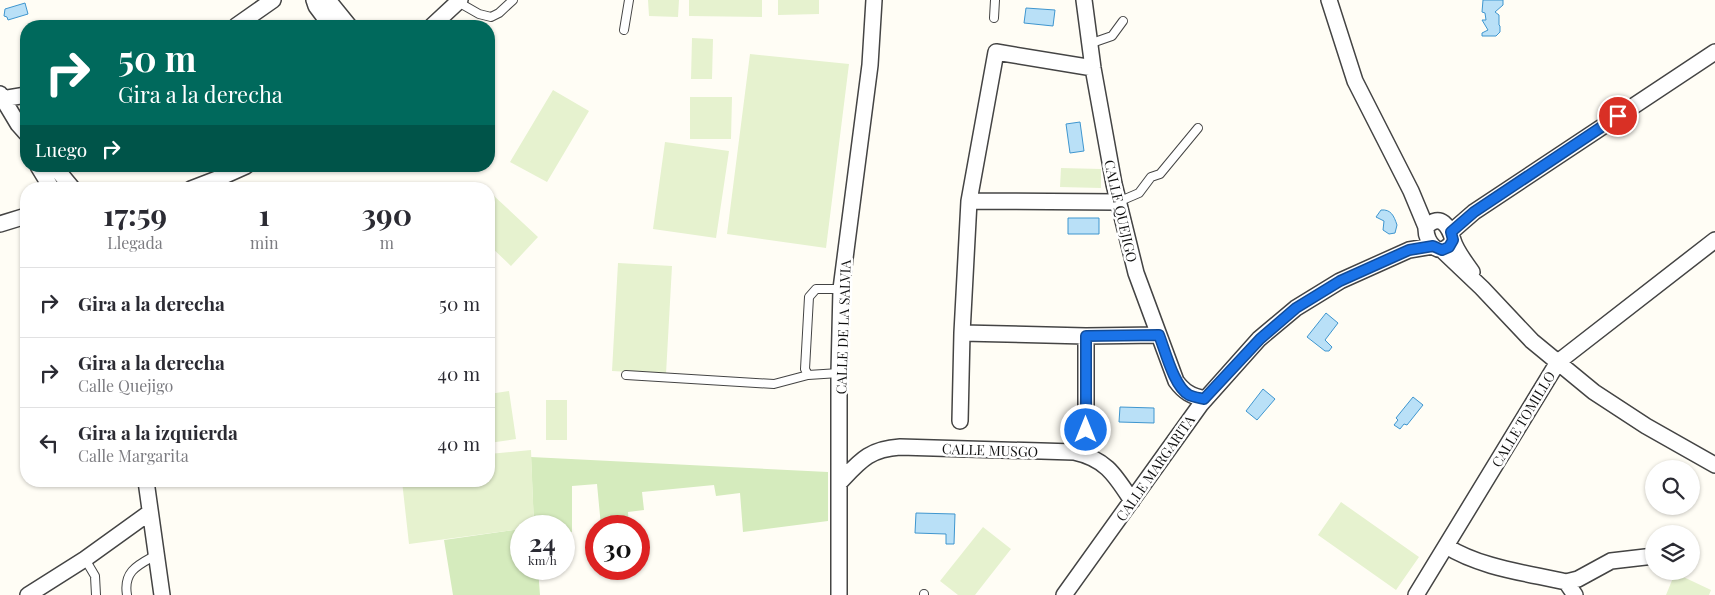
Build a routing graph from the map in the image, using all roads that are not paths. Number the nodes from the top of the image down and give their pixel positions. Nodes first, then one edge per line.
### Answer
1 (273, 0) edge
2 (314, 0) edge
3 (328, 0) edge
4 (512, 0) edge
5 (629, 0) edge
6 (874, 0) edge
7 (995, 0) edge
8 (1084, 0) edge
9 (1329, 0) edge
10 (459, 1) edge
11 (994, 18) dead end
12 (245, 20) edge
13 (327, 20) edge
14 (344, 20) edge
15 (438, 20) edge
16 (1123, 21) dead end
17 (624, 30) dead end
18 (1089, 44) junction
19 (1715, 52) edge
20 (1093, 68) junction
21 (20, 95) edge
22 (1, 97) edge
23 (20, 126) edge
24 (1198, 128) dead end
25 (51, 172) edge
26 (234, 172) edge
27 (64, 182) edge
28 (211, 182) edge
29 (969, 201) junction
30 (1118, 202) junction
31 (20, 219) edge
32 (0, 224) edge
33 (1432, 224) junction
34 (1715, 240) edge
35 (1445, 242) junction
36 (841, 289) junction
37 (962, 333) junction
38 (1159, 335) junction
39 (1086, 336) junction
40 (1558, 362) junction
41 (840, 373) junction
42 (626, 375) dead end
43 (808, 375) junction
44 (1204, 399) junction
45 (960, 421) dead end
46 (1086, 430) dead end
47 (1715, 465) edge
48 (840, 482) junction
49 (147, 487) edge
50 (1132, 501) junction
51 (150, 513) junction
52 (1446, 546) junction
53 (156, 555) junction
54 (1645, 557) edge
55 (85, 559) junction
56 (1566, 582) junction
57 (28, 595) edge
58 (96, 595) edge
59 (127, 595) edge
60 (162, 595) edge
61 (839, 595) edge
62 (1064, 595) edge
63 (1416, 595) edge
64 (1575, 595) edge

1 - 12 street
2 - 13 street
3 - 14 street
4 - 10 lane
5 - 17 lane
6 - 36 street, CALLE DE LA SALVIA
7 - 11 lane
8 - 18 street, CALLE QUEJIGO
9 - 33 street
10 - 15 street
16 - 18 lane
18 - 20 street, CALLE QUEJIGO
19 - 35 street
20 - 29 street
20 - 30 street, CALLE QUEJIGO
21 - 22 street
22 - 23 street
24 - 30 lane
25 - 27 street
26 - 28 street
29 - 30 street
29 - 37 street
30 - 38 street, CALLE QUEJIGO
31 - 32 street
33 - 35 street
33 - 35 street
34 - 40 street, CALLE TOMILLO
35 - 40 street
35 - 44 street, CALLE MARGARITA
36 - 41 street, CALLE DE LA SALVIA
36 - 43 lane
37 - 39 street
37 - 45 street
38 - 39 street
38 - 44 street, CALLE QUEJIGO
39 - 46 street
40 - 47 street
40 - 52 street, CALLE TOMILLO
41 - 43 lane
41 - 48 street, CALLE DE LA SALVIA
42 - 43 lane
44 - 50 street, CALLE MARGARITA
48 - 50 street, CALLE MUSGO
48 - 61 street, CALLE DE LA SALVIA
49 - 51 street
50 - 62 street, CALLE MARGARITA
51 - 53 street
51 - 55 street
52 - 56 street
52 - 63 street, CALLE TOMILLO
53 - 59 lane
53 - 60 street
54 - 56 street
55 - 57 street
55 - 58 lane
56 - 64 street

